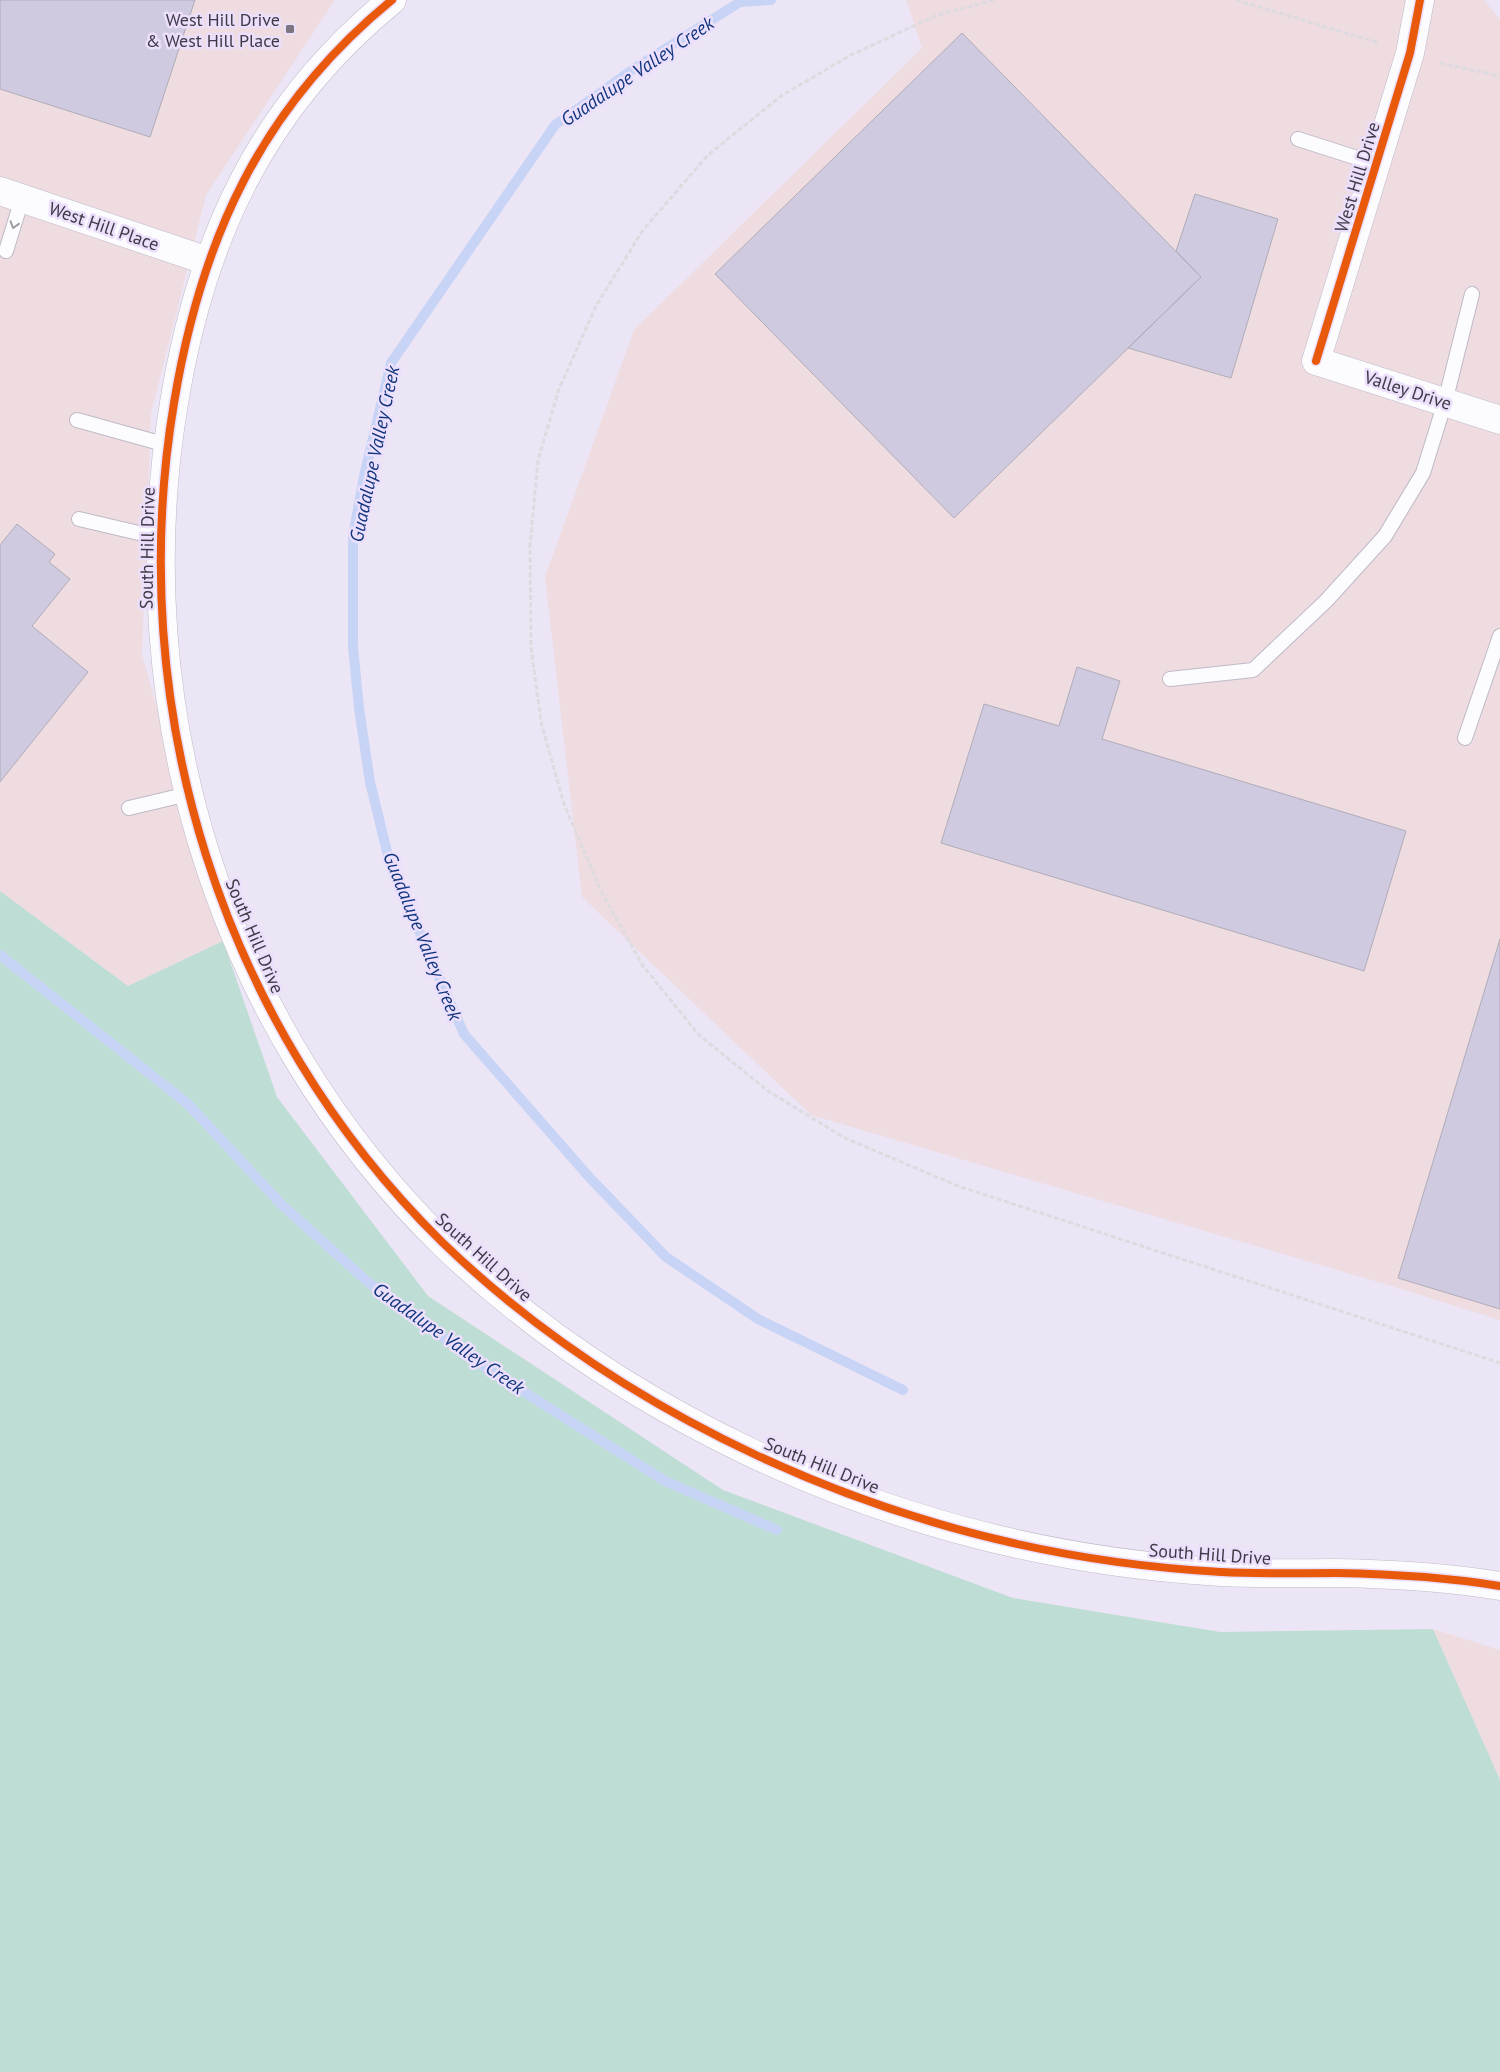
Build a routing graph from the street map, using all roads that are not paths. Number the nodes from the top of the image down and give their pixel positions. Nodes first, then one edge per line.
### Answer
1 (392, 0) edge
2 (1420, 0) edge
3 (1298, 139) dead end
4 (1376, 164) junction
5 (11, 195) edge
6 (6, 251) dead end
7 (208, 262) junction
8 (1472, 294) dead end
9 (1316, 361) joint
10 (1445, 402) junction
11 (77, 420) dead end
12 (1500, 420) edge
13 (167, 445) junction
14 (79, 520) dead end
15 (160, 538) junction
16 (1500, 636) edge
17 (1170, 679) dead end
18 (1465, 738) dead end
19 (188, 794) junction
20 (129, 808) dead end
21 (1500, 1586) edge

1 - 7 street
2 - 4 street, West Hill Drive
3 - 4 lane
4 - 9 street, West Hill Drive
5 -> 6 lane
5 - 7 street, West Hill Place
7 - 13 street, South Hill Drive
8 - 10 lane
9 - 10 street, Valley Drive
10 - 12 street, Valley Drive
10 - 17 lane
11 - 13 lane
13 - 15 street, South Hill Drive
14 - 15 lane
15 - 19 street, South Hill Drive
16 - 18 lane
19 - 20 lane
19 - 21 street, South Hill Drive

